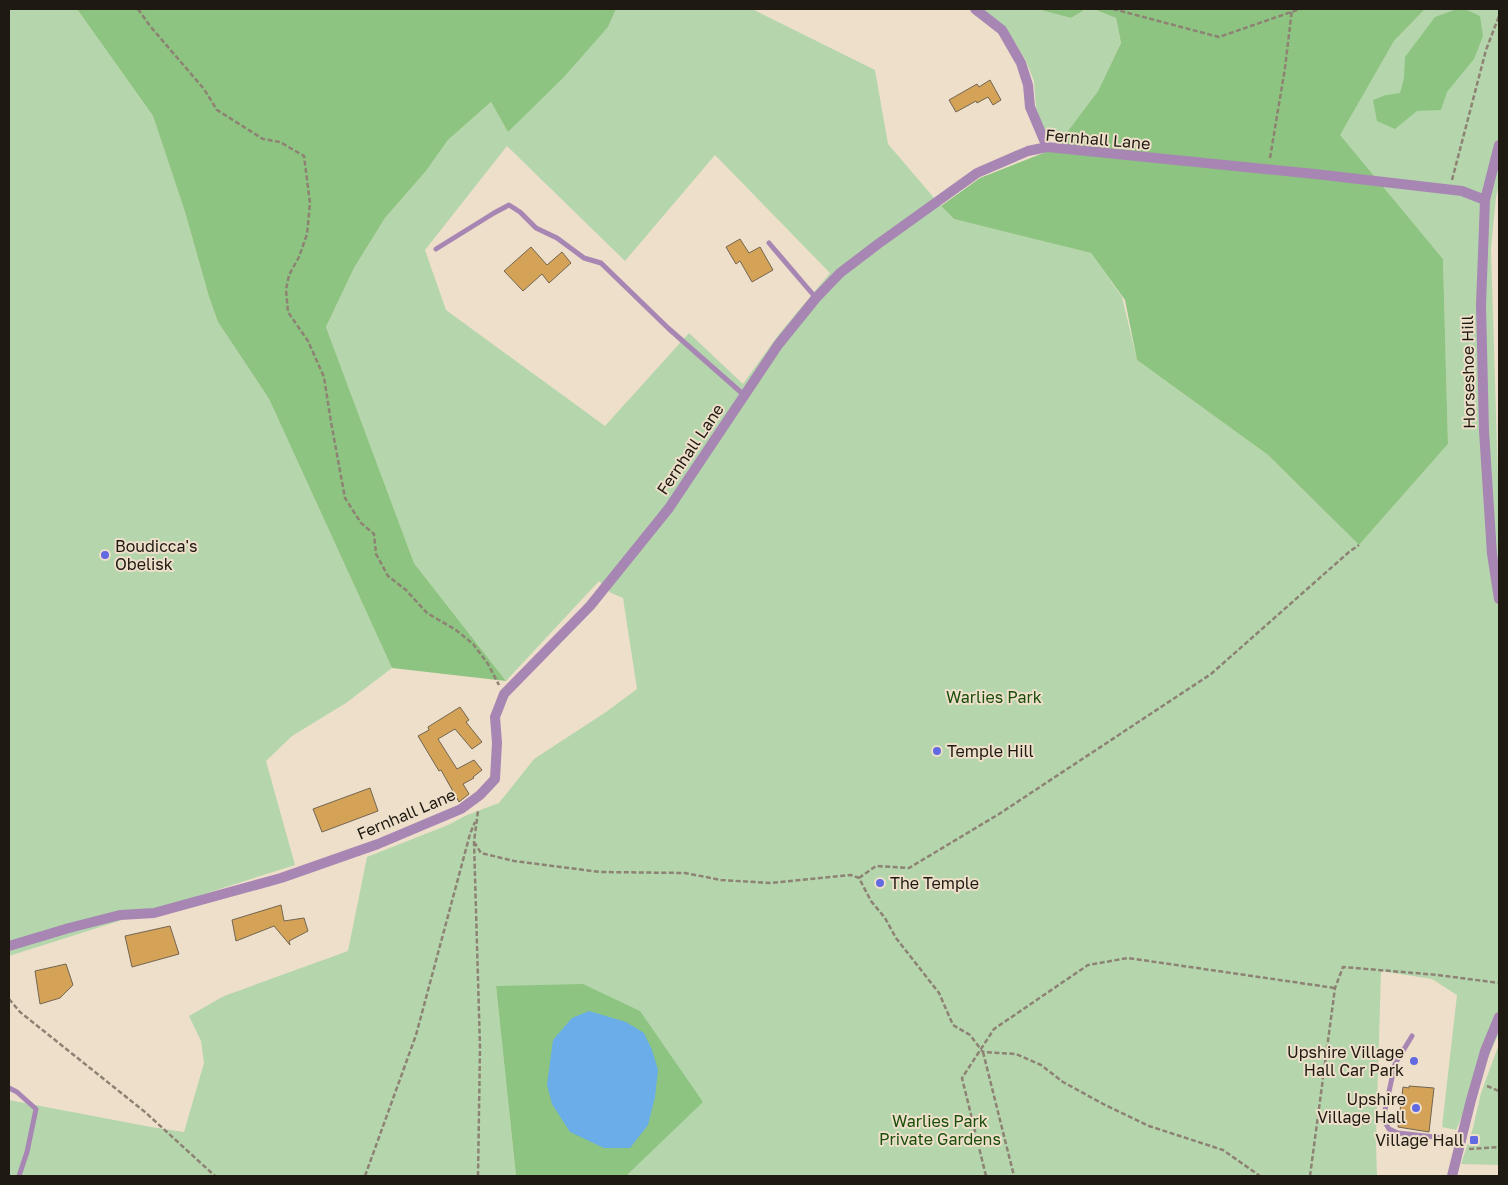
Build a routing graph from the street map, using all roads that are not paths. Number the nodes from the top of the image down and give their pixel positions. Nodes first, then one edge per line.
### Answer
1 (975, 9) edge
2 (1499, 145) edge
3 (1047, 147) junction
4 (1485, 200) junction
5 (769, 243) dead end
6 (436, 249) dead end
7 (816, 298) junction
8 (744, 395) junction
9 (1499, 599) edge
10 (9, 946) edge
11 (1499, 1017) edge
12 (1412, 1036) dead end
13 (9, 1088) edge
14 (1461, 1145) junction
15 (19, 1176) edge
16 (1452, 1176) edge

1 - 3 street
2 - 4 street, Horseshoe Hill
3 - 4 street, Fernhall Lane
3 - 7 street, Fernhall Lane
4 - 9 street, Horseshoe Hill
5 - 7 lane
6 - 8 lane
7 - 8 street, Fernhall Lane
8 - 10 street, Fernhall Lane
11 - 14 street
12 - 14 lane
13 - 15 lane
14 - 16 street

